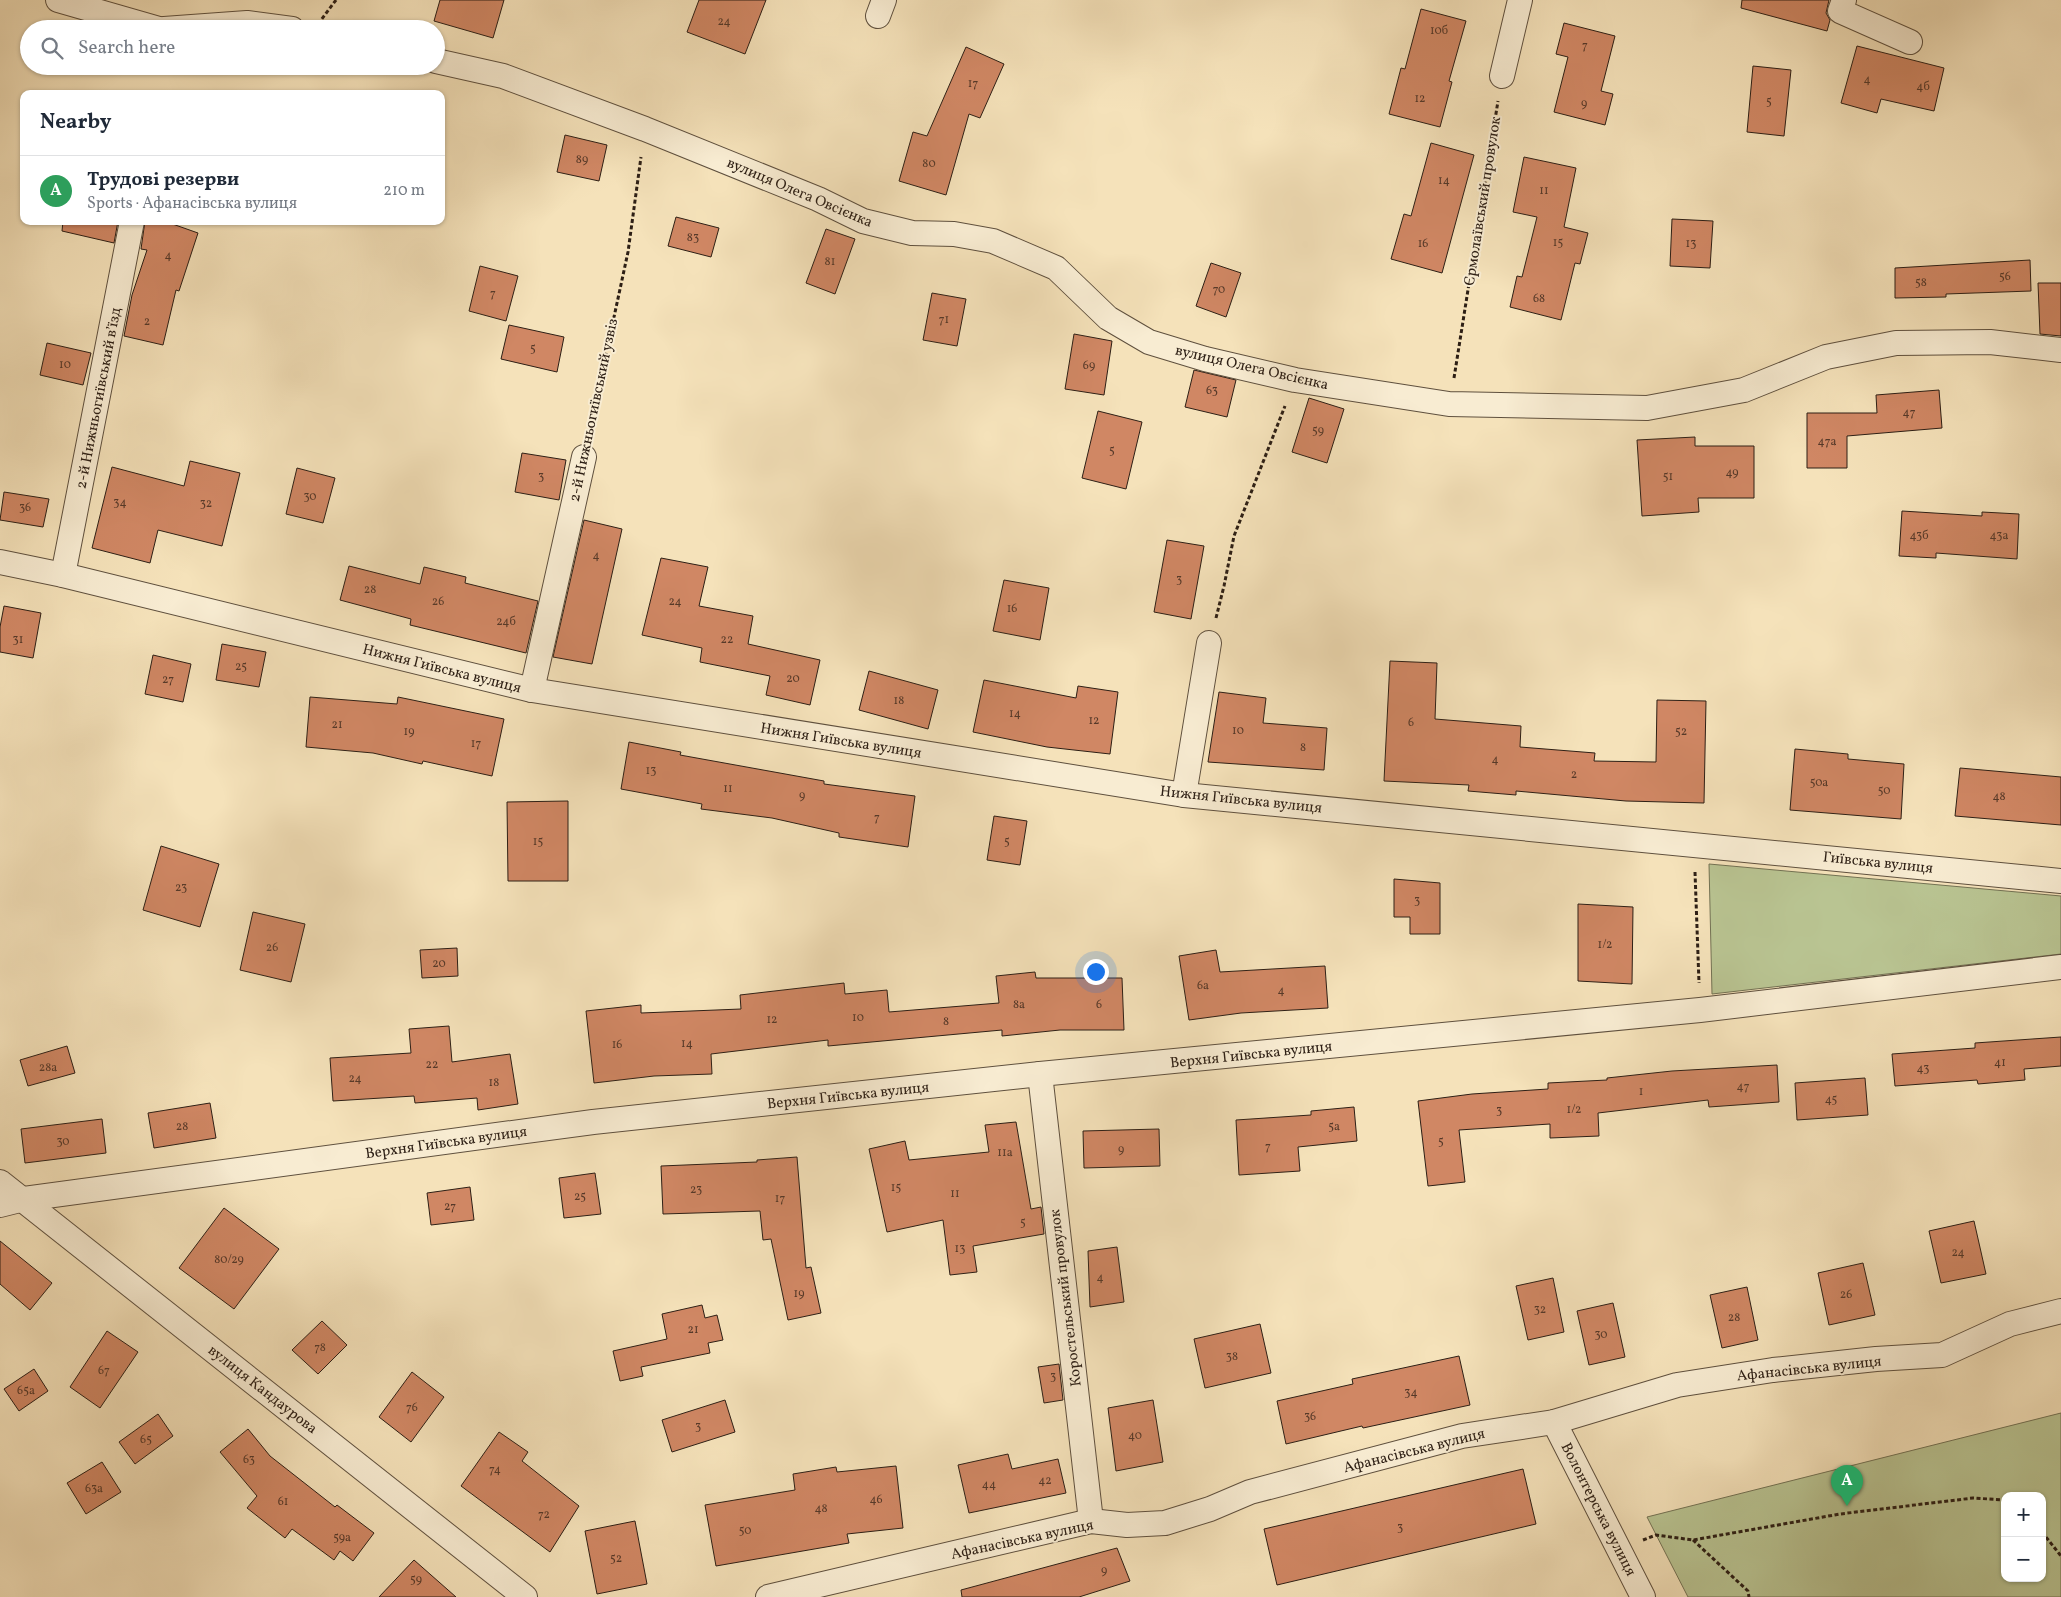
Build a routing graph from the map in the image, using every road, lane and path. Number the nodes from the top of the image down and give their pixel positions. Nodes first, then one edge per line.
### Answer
1 (58, 0) edge
2 (336, 0) edge
3 (1520, 0) edge
4 (1844, 0) edge
5 (128, 20) edge
6 (322, 20) edge
7 (1910, 42) dead end
8 (445, 62) edge
9 (1502, 76) joint
10 (645, 129) junction
11 (131, 225) edge
12 (2061, 350) edge
13 (1295, 380) junction
14 (1449, 404) junction
15 (584, 457) joint
16 (0, 562) edge
17 (63, 576) junction
18 (1209, 643) joint
19 (532, 690) junction
20 (1184, 795) junction
21 (1694, 844) junction
22 (2061, 881) edge
23 (2061, 967) edge
24 (1700, 1010) junction
25 (1040, 1074) junction
26 (0, 1182) edge
27 (24, 1199) junction
28 (0, 1205) edge
29 (2061, 1311) edge
30 (1554, 1422) junction
31 (2001, 1500) edge
32 (1090, 1521) junction
33 (2046, 1537) edge
34 (1693, 1540) junction
35 (1619, 1549) junction
36 (2061, 1556) edge
37 (525, 1597) edge
38 (768, 1597) edge
39 (1643, 1597) edge
40 (1749, 1597) edge

1 - 5 street
2 - 6 path
3 - 9 street
4 - 7 street
8 - 10 street, вулиця Олега Овсієнка
9 - 14 path, Єрмолаївський провулок
10 - 13 street, вулиця Олега Овсієнка
10 - 15 path, 2-й Нижньогиївський узвіз
11 - 17 street, 2-й Нижньогиївський в’їзд
12 - 14 street, вулиця Олега Овсієнка
13 - 14 street, вулиця Олега Овсієнка
13 - 18 path
15 - 19 street, 2-й Нижньогиївський узвіз
16 - 17 street, Нижня Гиївська вулиця
17 - 19 street, Нижня Гиївська вулиця
18 - 20 street
19 - 20 street, Нижня Гиївська вулиця
20 - 21 street, Нижня Гиївська вулиця
21 - 22 street, Гиївська вулиця
21 - 24 path
23 - 24 street
24 - 25 street, Верхня Гиївська вулиця
25 - 27 street, Верхня Гиївська вулиця
25 - 32 street, Коростельський провулок
26 - 27 street, вулиця Кандаурова
27 - 28 street, Верхня Гиївська вулиця
27 - 37 street, вулиця Кандаурова
29 - 30 street, Афанасівська вулиця
30 - 32 street, Афанасівська вулиця
30 - 35 street, Волонтерська вулиця
31 - 34 path
32 - 38 street, Афанасівська вулиця
33 - 36 path
34 - 35 path
34 - 40 path
35 - 39 street, Волонтерська вулиця

